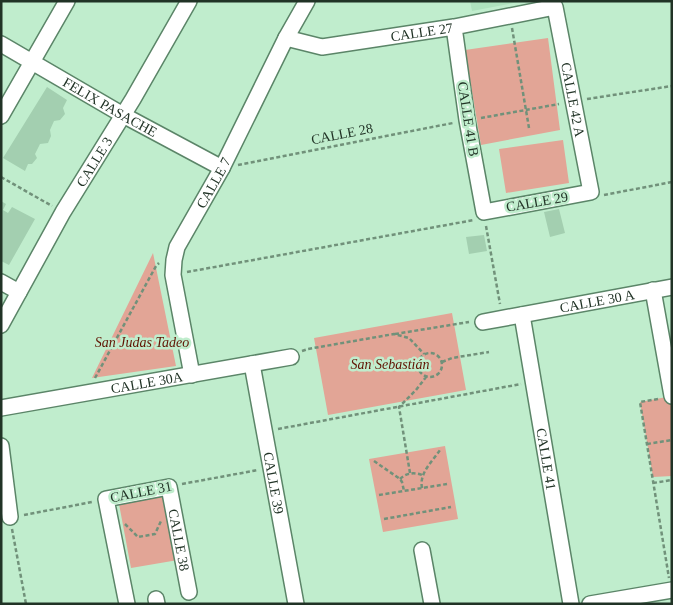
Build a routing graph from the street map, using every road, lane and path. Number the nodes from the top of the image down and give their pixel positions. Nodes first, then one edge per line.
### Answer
1 (67, 1) edge
2 (189, 1) edge
3 (307, 1) edge
4 (556, 7) joint
5 (510, 16) junction
6 (454, 27) junction
7 (286, 38) junction
8 (1, 44) edge
9 (32, 62) junction
10 (672, 86) edge
11 (574, 101) junction
12 (526, 110) junction
13 (123, 115) junction
14 (1, 116) edge
15 (467, 120) junction
16 (529, 128) dead end
17 (222, 168) junction
18 (1, 178) edge
19 (672, 182) edge
20 (591, 192) junction
21 (63, 212) junction
22 (485, 215) junction
23 (177, 247) junction
24 (173, 275) junction
25 (1, 282) edge
26 (672, 287) edge
27 (653, 290) junction
28 (19, 292) junction
29 (522, 314) junction
30 (503, 318) junction
31 (483, 322) joint
32 (1, 325) edge
33 (394, 334) junction
34 (488, 352) dead end
35 (424, 354) junction
36 (290, 357) joint
37 (442, 362) junction
38 (252, 364) junction
39 (192, 375) junction
40 (426, 377) junction
41 (533, 382) junction
42 (88, 392) junction
43 (672, 396) edge
44 (399, 407) junction
45 (1, 408) edge
46 (264, 432) junction
47 (672, 440) edge
48 (647, 444) junction
49 (1, 446) edge
50 (440, 450) dead end
51 (374, 461) dead end
52 (271, 467) junction
53 (410, 473) junction
54 (422, 475) junction
55 (400, 479) junction
56 (672, 480) edge
57 (654, 483) junction
58 (447, 484) dead end
59 (422, 488) junction
60 (404, 491) junction
61 (170, 493) junction
62 (380, 495) dead end
63 (107, 503) junction
64 (451, 507) dead end
65 (10, 517) junction
66 (384, 519) dead end
67 (422, 550) dead end
68 (671, 590) edge
69 (189, 592) dead end
70 (26, 604) edge
71 (127, 604) edge
72 (296, 604) edge
73 (432, 604) edge
74 (571, 604) edge
75 (590, 604) edge

1 - 9 street
2 - 13 street, CALLE 3
3 - 7 street, CALLE 7
4 - 5 street, CALLE 27
4 - 11 street, CALLE 42 A
5 - 6 street, CALLE 27
5 - 12 path
6 - 7 street, CALLE 27
6 - 15 street, CALLE 41 B
7 - 17 street, CALLE 7
8 - 9 street, FELIX PASACHE
9 - 13 street, FELIX PASACHE
9 - 14 street
10 - 11 path
11 - 12 path, CALLE 28
11 - 20 street, CALLE 42 A
12 - 15 path, CALLE 28
12 - 16 path
13 - 17 street, FELIX PASACHE
13 - 21 street, CALLE 3
15 - 17 path, CALLE 28
15 - 22 street, CALLE 41 B
17 - 23 street, CALLE 7
18 - 21 path
19 - 20 path
20 - 22 street, CALLE 29
21 - 28 street, CALLE 3
22 - 24 path
22 - 30 path
23 - 24 street, CALLE 7
23 - 42 path
24 - 39 street, CALLE 7
25 - 28 street
26 - 27 street, CALLE 30 A
27 - 29 street, CALLE 30 A
27 - 43 street
28 - 32 street, CALLE 3
29 - 30 street
29 - 41 street, CALLE 41
30 - 31 street
31 - 33 path
33 - 35 path
33 - 36 path
34 - 37 path
35 - 37 path
35 - 40 path
36 - 38 street, CALLE 30A
37 - 40 path
38 - 39 street, CALLE 30A
38 - 46 street, CALLE 39
39 - 42 street, CALLE 30A
40 - 44 path
41 - 44 path
41 - 74 street, CALLE 41
42 - 45 street, CALLE 30A
43 - 48 path
44 - 46 path
44 - 53 path
46 - 52 street, CALLE 39
47 - 48 path
48 - 57 path
49 - 65 street
50 - 54 path
51 - 55 path
52 - 61 path, CALLE 31
52 - 72 street, CALLE 39
53 - 54 path
53 - 55 path
54 - 59 path
55 - 60 path
56 - 57 path
57 - 68 path
58 - 59 path
59 - 60 path
60 - 62 path
61 - 63 street, CALLE 31
61 - 63 path
61 - 69 street, CALLE 38
63 - 65 path, CALLE 31
63 - 71 street
64 - 66 path
65 - 70 path
67 - 73 street
68 - 75 street

